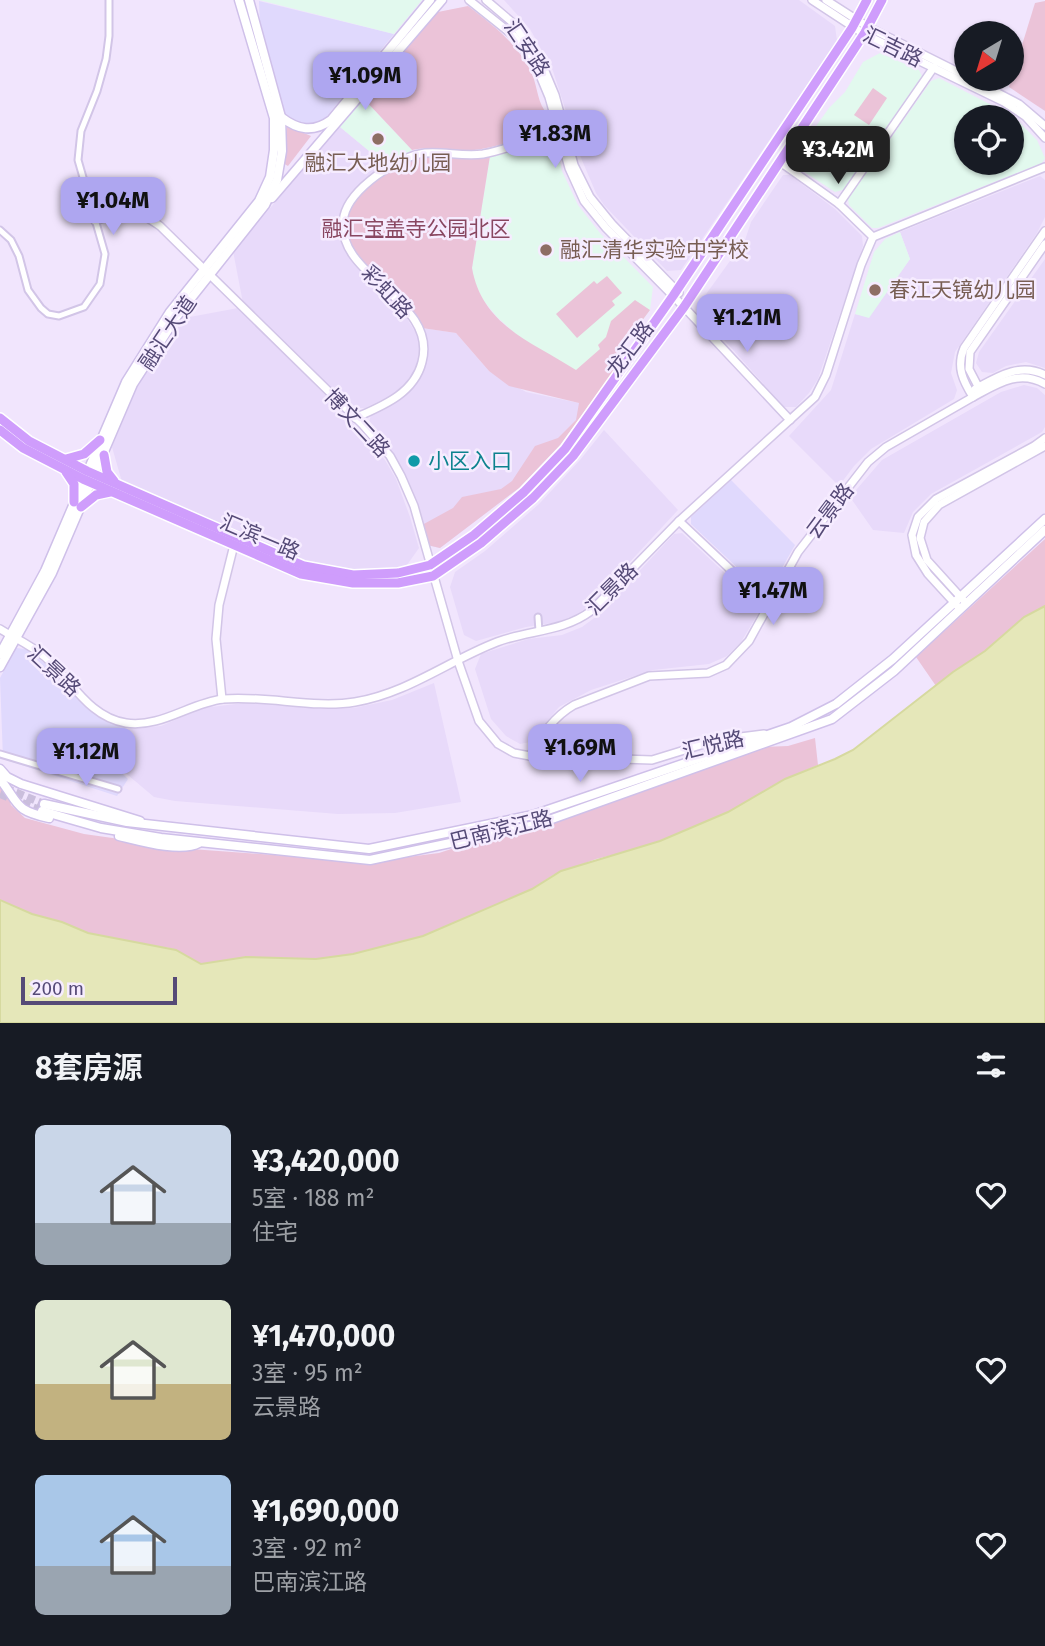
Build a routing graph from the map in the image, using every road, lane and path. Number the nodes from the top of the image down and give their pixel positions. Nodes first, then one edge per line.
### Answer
1 (109, 0) edge
2 (239, 0) edge
3 (249, 0) edge
4 (430, 0) edge
5 (442, 0) edge
6 (469, 0) edge
7 (486, 0) edge
8 (812, 0) edge
9 (827, 0) edge
10 (867, 0) edge
11 (882, 0) edge
12 (854, 24) junction
13 (866, 31) junction
14 (934, 67) junction
15 (954, 72) edge
16 (994, 91) edge
17 (281, 117) junction
18 (1045, 126) edge
19 (561, 129) junction
20 (1045, 138) edge
21 (780, 162) junction
22 (1045, 167) edge
23 (839, 204) junction
24 (265, 205) junction
25 (95, 221) junction
26 (0, 230) edge
27 (1045, 231) edge
28 (873, 237) junction
29 (1045, 244) edge
30 (206, 271) junction
31 (675, 293) junction
32 (684, 307) junction
33 (1045, 376) edge
34 (1045, 384) edge
35 (980, 390) junction
36 (972, 394) junction
37 (0, 418) edge
38 (355, 418) junction
39 (790, 420) junction
40 (0, 430) edge
41 (1045, 438) edge
42 (100, 440) junction
43 (1045, 446) edge
44 (104, 455) junction
45 (64, 464) junction
46 (90, 477) junction
47 (116, 488) junction
48 (78, 505) junction
49 (1045, 519) edge
50 (679, 521) junction
51 (1045, 530) edge
52 (234, 545) junction
53 (430, 565) junction
54 (433, 576) junction
55 (960, 603) junction
56 (768, 605) junction
57 (538, 617) dead end
58 (0, 629) edge
59 (540, 631) junction
60 (14, 637) junction
61 (0, 654) edge
62 (458, 661) junction
63 (0, 667) edge
64 (222, 699) junction
65 (770, 733) junction
66 (0, 754) edge
67 (530, 756) junction
68 (0, 769) edge
69 (0, 779) edge
70 (118, 789) dead end
71 (156, 826) junction
72 (201, 842) junction

1 - 25 street
2 - 30 main road, 融汇大道
3 - 17 main road, 融汇大道
4 - 17 main road
5 - 24 main road
6 - 19 street, 汇安路
7 - 19 street, 汇安路
8 - 12 street, 汇吉路
9 - 12 street, 汇吉路
10 - 12 main road, 龙汇路
11 - 13 main road, 龙汇路
12 - 13 street, 汇吉路
12 - 31 main road, 龙汇路
13 - 14 street, 汇吉路
13 - 15 street, 汇吉路
13 - 21 main road, 龙汇路
14 - 20 street, 汇吉路
14 - 23 street
16 - 18 street, 汇吉路
17 - 24 main road, 融汇大道
19 - 31 street, 汇安路
19 - 38 street, 彩虹路
21 - 23 street
21 - 32 main road, 龙汇路
22 - 28 street
23 - 28 street
24 - 30 main road, 融汇大道
25 - 26 street
25 - 30 street, 博文二路
27 - 36 street
28 - 39 street, 汇景路
29 - 35 street
30 - 38 street, 博文二路
30 - 42 main road, 融汇大道
30 - 44 main road, 融汇大道
31 - 32 street, 汇安路
31 - 53 main road, 龙汇路
32 - 39 street, 汇安路
32 - 54 main road, 龙汇路
33 - 35 street
34 - 35 street
35 - 36 street
36 - 56 street, 云景路
37 - 45 main road
38 - 53 street, 博文二路
39 - 50 street, 汇景路
40 - 45 main road
41 - 55 street
42 - 45 main road
42 - 46 main road, 融汇大道
43 - 55 street
44 - 46 main road, 融汇大道
44 - 47 main road
45 - 46 main road, 汇滨一路
45 - 48 main road
46 - 47 main road, 汇滨一路
46 - 48 main road, 融汇大道
47 - 48 main road
47 - 52 main road, 汇滨一路
47 - 53 main road, 汇滨一路
48 - 60 main road, 融汇大道
49 - 55 main road, 巴南滨江路
50 - 56 street
50 - 59 street, 汇景路
51 - 55 main road, 巴南滨江路
52 - 54 main road, 汇滨一路
52 - 64 street
53 - 54 street, 博文二路
54 - 62 street, 博文二路
55 - 65 main road, 巴南滨江路
55 - 72 main road, 巴南滨江路
56 - 67 street, 云景路
57 - 59 street
58 - 60 street, 汇景路
59 - 62 street, 汇景路
60 - 61 main road, 融汇大道
60 - 63 main road, 融汇大道
60 - 64 street, 汇景路
62 - 64 street, 汇景路
62 - 67 street, 博文二路
65 - 67 street, 汇悦路
65 - 71 main road, 巴南滨江路
66 - 70 street
68 - 71 main road
69 - 72 main road
71 - 72 main road, 巴南滨江路

